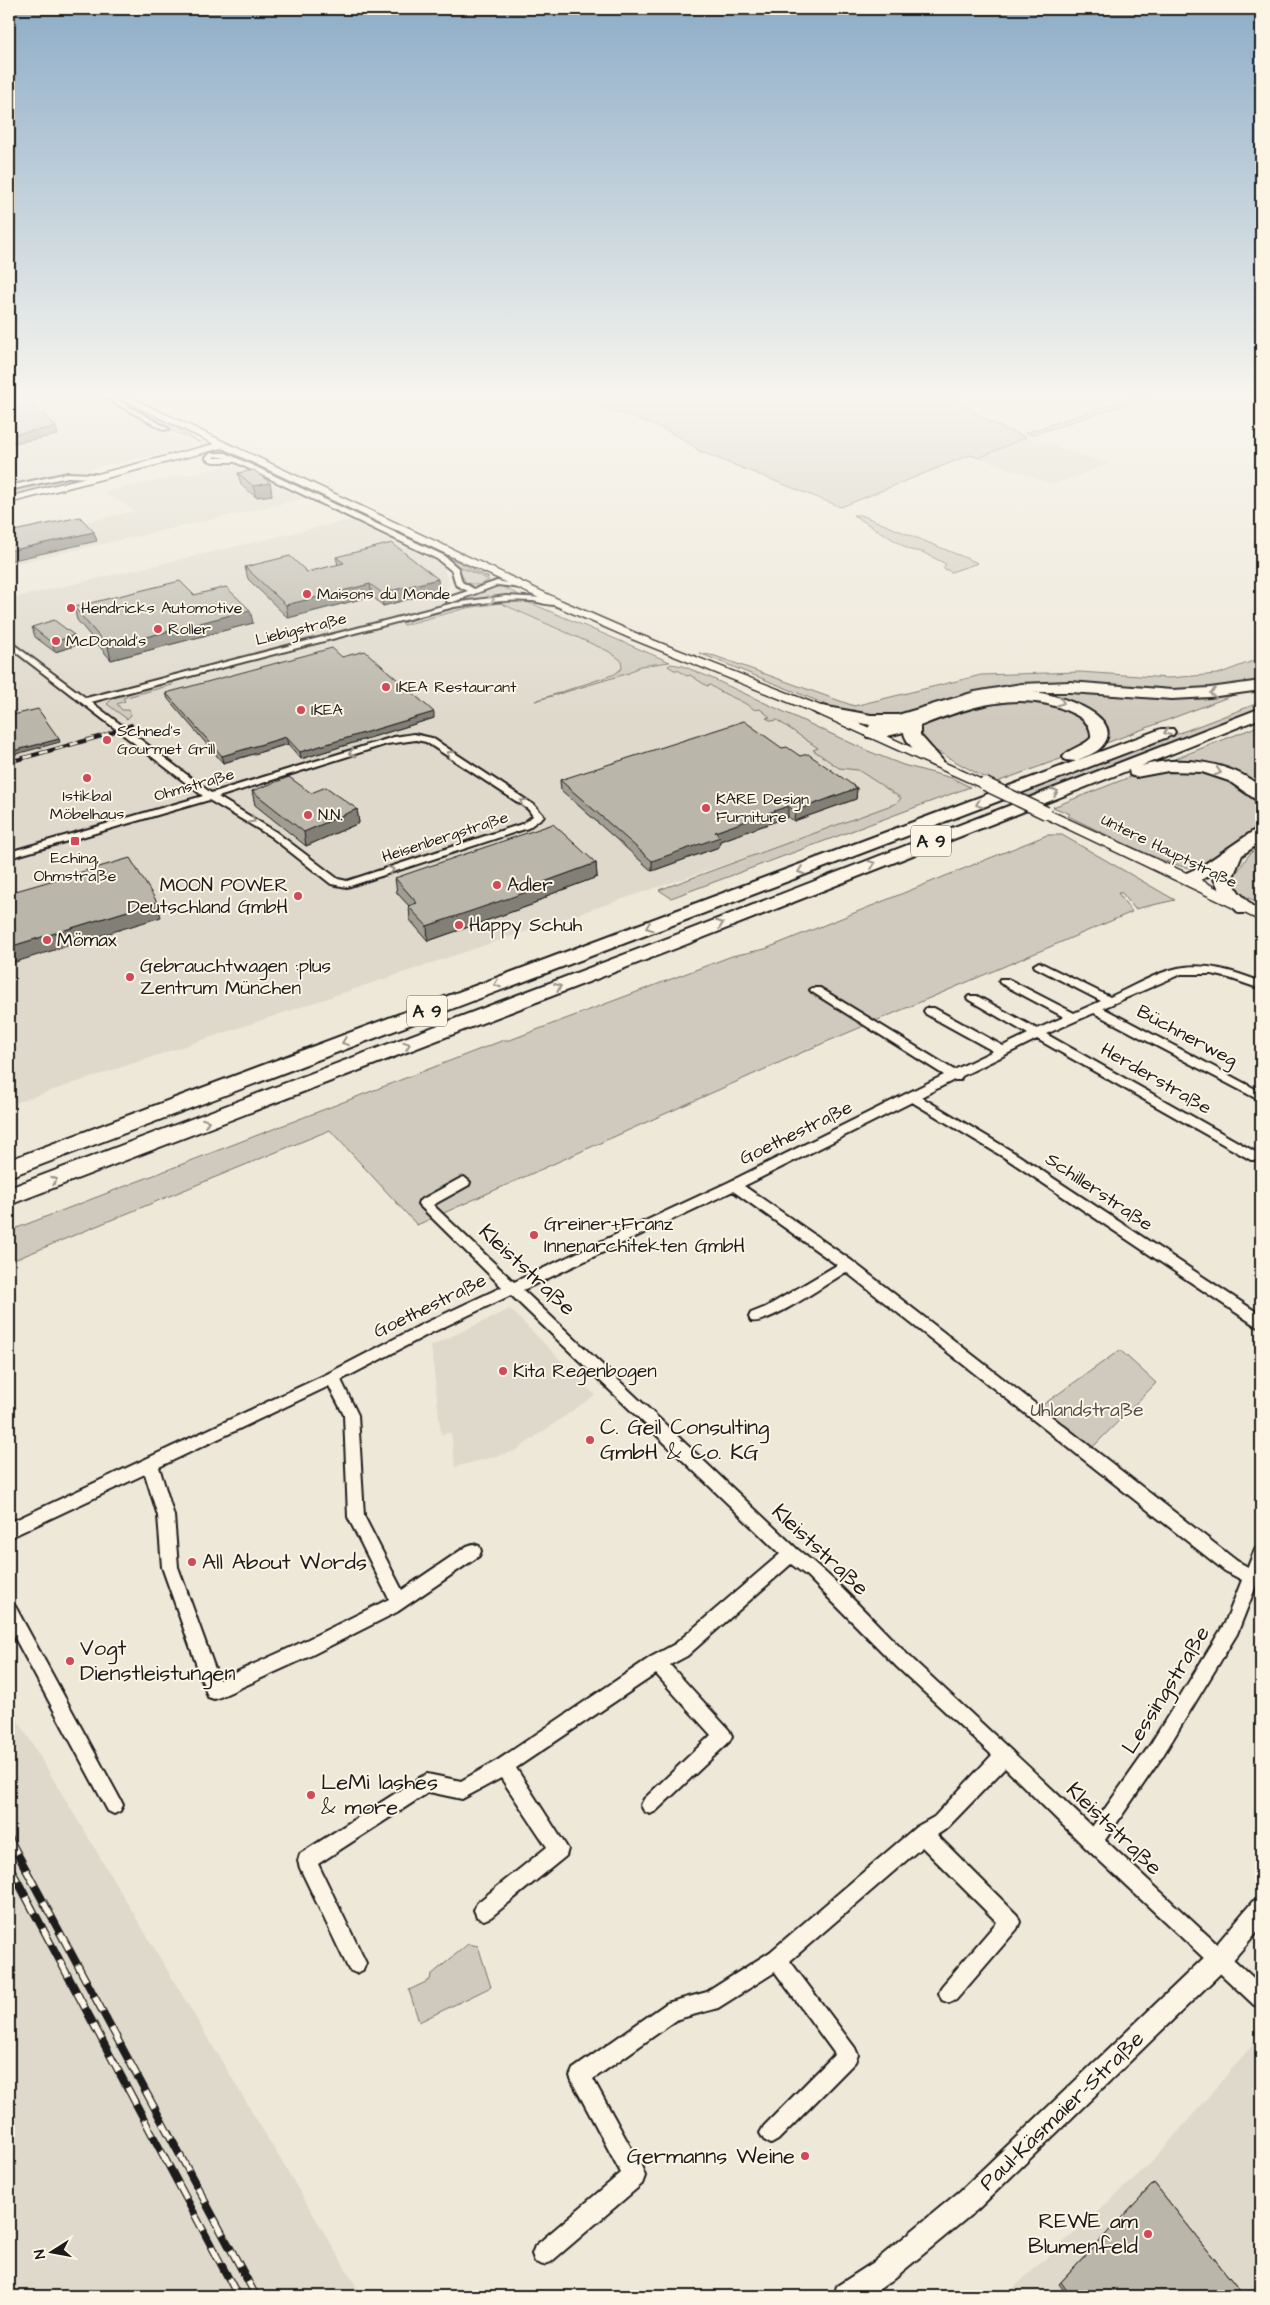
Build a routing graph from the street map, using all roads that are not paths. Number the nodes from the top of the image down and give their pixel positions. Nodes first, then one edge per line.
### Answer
1 (327, 504) edge
2 (342, 504) edge
3 (495, 578) junction
4 (474, 591) junction
5 (558, 603) junction
6 (9, 643) edge
7 (1261, 685) edge
8 (1261, 696) edge
9 (82, 699) junction
10 (1226, 710) dead end
11 (822, 712) junction
12 (1261, 713) edge
13 (911, 720) junction
14 (1181, 727) dead end
15 (873, 734) junction
16 (387, 742) joint
17 (935, 761) junction
18 (1084, 781) junction
19 (1024, 786) junction
20 (1261, 795) edge
21 (209, 796) junction
22 (1261, 834) edge
23 (9, 855) edge
24 (1233, 855) junction
25 (1224, 874) junction
26 (1192, 881) junction
27 (1254, 913) edge
28 (1039, 965) dead end
29 (1004, 981) dead end
30 (1261, 986) edge
31 (816, 990) dead end
32 (973, 998) dead end
33 (1110, 1001) junction
34 (1094, 1008) junction
35 (930, 1011) dead end
36 (1073, 1018) junction
37 (1039, 1034) junction
38 (1004, 1052) junction
39 (956, 1076) junction
40 (913, 1097) junction
41 (1261, 1097) edge
42 (1254, 1157) dead end
43 (9, 1170) edge
44 (464, 1182) dead end
45 (734, 1186) junction
46 (9, 1197) edge
47 (847, 1265) junction
48 (514, 1288) junction
49 (756, 1317) dead end
50 (1261, 1322) edge
51 (332, 1378) junction
52 (150, 1464) junction
53 (9, 1531) edge
54 (473, 1552) dead end
55 (791, 1554) junction
56 (1261, 1554) edge
57 (1252, 1578) junction
58 (400, 1601) junction
59 (9, 1611) edge
60 (657, 1663) junction
61 (1006, 1754) junction
62 (504, 1766) junction
63 (650, 1805) dead end
64 (114, 1806) dead end
65 (923, 1834) junction
66 (1093, 1841) junction
67 (1261, 1909) edge
68 (484, 1910) dead end
69 (777, 1959) junction
70 (1219, 1959) junction
71 (356, 1963) dead end
72 (950, 1993) dead end
73 (1261, 1998) edge
74 (771, 2133) dead end
75 (543, 2254) dead end
76 (848, 2296) edge

1 - 4 street
2 - 3 main road
3 - 4 street, Liebigstraße
3 - 5 main road
4 - 9 street, Liebigstraße
9 -> 5 street, Liebigstraße
5 - 11 main road, Untere Hauptstraße
6 - 9 street
7 -> 13 highway
8 - 10 highway
9 - 21 street
11 - 13 highway
11 - 15 main road, Untere Hauptstraße
12 - 18 highway, A 9
13 - 15 highway
13 - 17 highway
13 -> 19 highway
14 -> 19 highway, A 9
15 - 17 main road, Untere Hauptstraße
16 -> 21 street, Ohmstraße
21 -> 16 street, Heisenbergstraße
17 - 26 main road, Untere Hauptstraße, bridge
18 -> 20 highway
46 -> 18 highway, A 9
19 -> 43 highway, A 9
21 - 23 street, Ohmstraße
22 - 24 highway
24 - 25 highway
24 - 26 highway
25 - 26 highway
25 - 27 highway
26 - 27 main road, Untere Hauptstraße
28 - 33 street
29 - 36 street
30 - 33 street, Goethestraße
31 - 39 street
32 - 37 street
33 - 34 street, Goethestraße
34 - 36 street, Goethestraße
34 - 41 street, Büchnerweg
35 - 38 street
36 - 37 street, Goethestraße
37 - 38 street, Goethestraße
37 - 42 street, Herderstraße
38 - 39 street, Goethestraße
39 - 40 street, Goethestraße
40 - 45 street, Goethestraße
40 - 50 street, Schillerstraße
44 - 48 street, Kleiststraße
45 - 47 street
45 - 48 street, Goethestraße
47 - 49 street
47 - 57 street
48 - 51 street, Goethestraße
48 - 55 street, Kleiststraße
51 - 52 street, Goethestraße
51 - 58 street
52 - 53 street, Goethestraße
52 - 58 street
54 - 58 street
55 - 60 street
55 - 61 street, Kleiststraße
56 - 57 street, Lessingstraße
57 - 66 street, Lessingstraße
59 - 64 street
60 - 62 street
60 - 63 street
61 - 65 street
61 - 66 street, Kleiststraße
62 - 68 street
62 - 71 street
65 - 69 street
65 - 72 street
66 - 70 street, Kleiststraße
67 - 70 street, Paul-Käsmaier-Straße
69 - 74 street
69 - 75 street
70 - 73 street, Kleiststraße
70 - 76 street, Paul-Käsmaier-Straße

